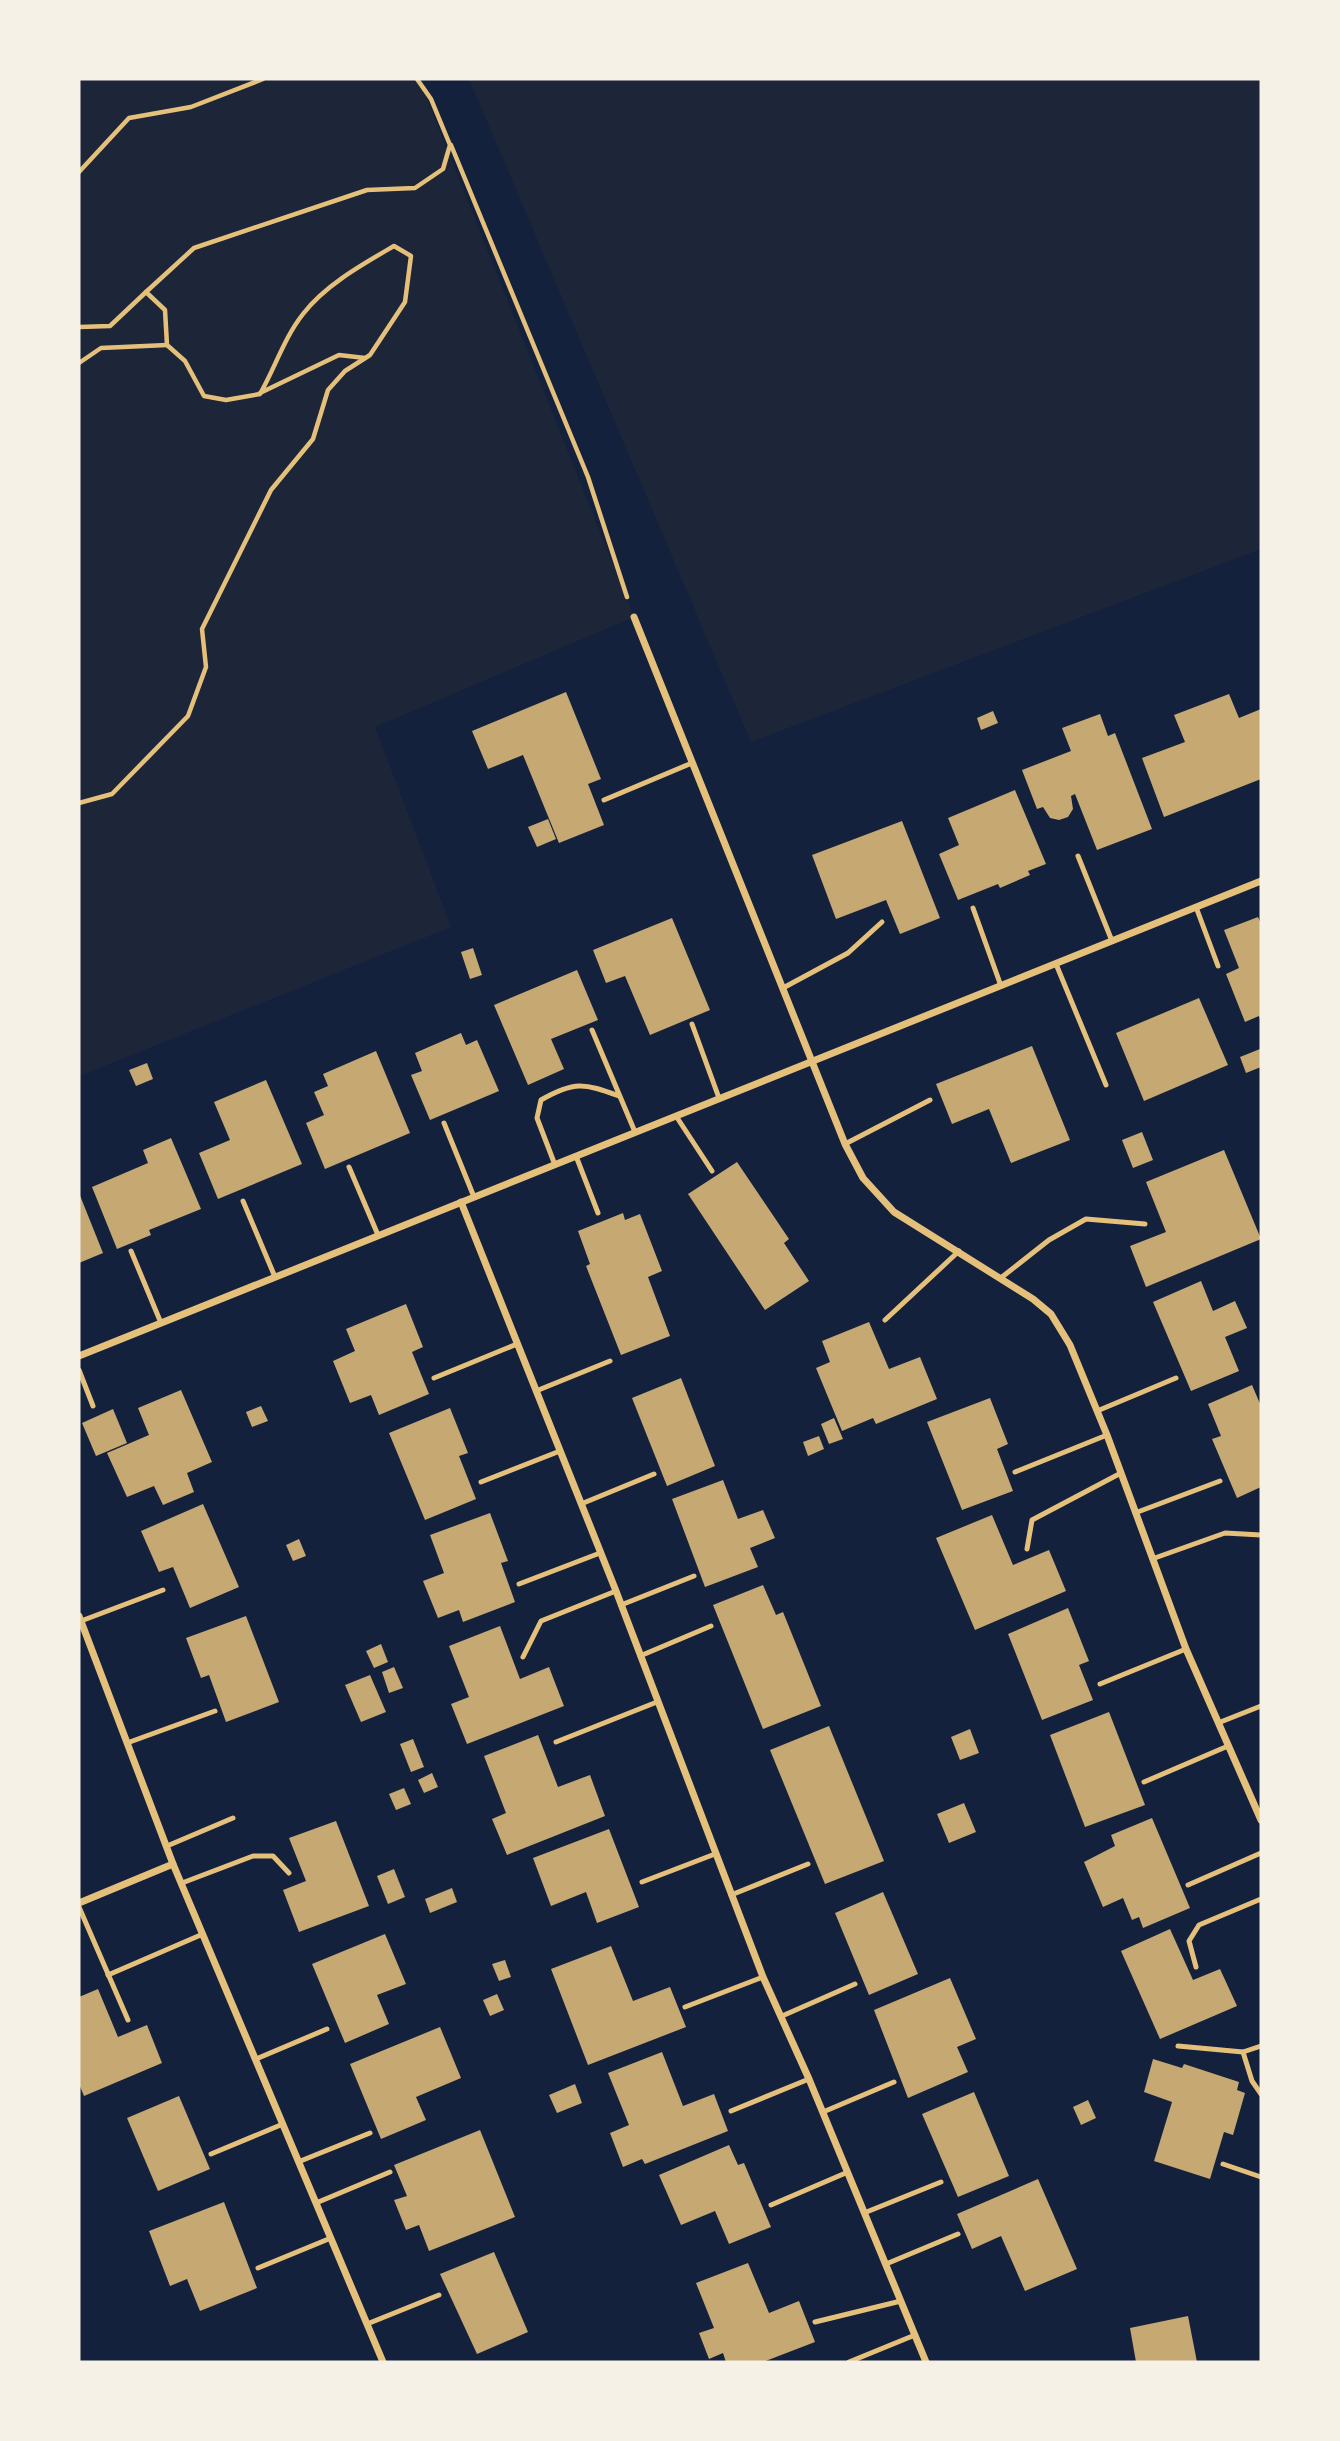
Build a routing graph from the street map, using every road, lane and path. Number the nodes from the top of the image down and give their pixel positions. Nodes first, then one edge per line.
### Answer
1 (263, 79) edge
2 (417, 79) edge
3 (450, 145) junction
4 (79, 172) edge
5 (146, 292) junction
6 (79, 327) edge
7 (167, 345) junction
8 (366, 358) junction
9 (79, 363) edge
10 (260, 394) junction
11 (634, 617) joint
12 (692, 763) junction
13 (604, 800) dead end
14 (79, 803) edge
15 (1078, 856) dead end
16 (1261, 881) edge
17 (1196, 907) junction
18 (973, 908) dead end
19 (882, 922) dead end
20 (1112, 941) junction
21 (1056, 964) junction
22 (1218, 966) dead end
23 (1001, 986) junction
24 (783, 988) junction
25 (692, 1024) dead end
26 (593, 1030) dead end
27 (811, 1062) junction
28 (1106, 1086) dead end
29 (619, 1096) junction
30 (719, 1098) junction
31 (930, 1100) dead end
32 (676, 1116) junction
33 (444, 1123) dead end
34 (635, 1132) junction
35 (845, 1144) junction
36 (576, 1156) junction
37 (555, 1165) junction
38 (349, 1167) dead end
39 (712, 1171) dead end
40 (474, 1197) junction
41 (243, 1201) dead end
42 (461, 1202) junction
43 (598, 1213) dead end
44 (1145, 1224) dead end
45 (378, 1236) junction
46 (131, 1251) dead end
47 (959, 1251) junction
48 (275, 1277) junction
49 (1002, 1277) junction
50 (885, 1320) dead end
51 (161, 1323) junction
52 (517, 1344) junction
53 (79, 1356) edge
54 (610, 1361) dead end
55 (79, 1370) edge
56 (435, 1378) dead end
57 (1175, 1378) dead end
58 (536, 1391) junction
59 (93, 1406) dead end
60 (1097, 1411) junction
61 (1107, 1434) junction
62 (560, 1451) junction
63 (1015, 1472) dead end
64 (654, 1474) dead end
65 (1121, 1474) junction
66 (1220, 1481) dead end
67 (481, 1482) dead end
68 (581, 1504) junction
69 (1135, 1513) junction
70 (1261, 1535) edge
71 (1027, 1549) dead end
72 (600, 1553) junction
73 (1152, 1559) junction
74 (694, 1576) dead end
75 (519, 1584) dead end
76 (163, 1590) dead end
77 (616, 1591) junction
78 (621, 1605) junction
79 (80, 1618) edge
80 (711, 1626) dead end
81 (1186, 1649) junction
82 (640, 1656) junction
83 (523, 1657) dead end
84 (1100, 1684) dead end
85 (657, 1702) junction
86 (1261, 1706) edge
87 (215, 1711) dead end
88 (1218, 1723) junction
89 (556, 1742) dead end
90 (127, 1743) junction
91 (1228, 1746) junction
92 (1144, 1782) dead end
93 (233, 1818) dead end
94 (1261, 1820) edge
95 (167, 1846) junction
96 (1261, 1853) edge
97 (715, 1854) junction
98 (173, 1864) junction
99 (808, 1864) dead end
100 (289, 1873) dead end
101 (642, 1882) dead end
102 (182, 1883) junction
103 (1188, 1885) dead end
104 (731, 1895) junction
105 (1261, 1899) edge
106 (79, 1905) edge
107 (203, 1934) junction
108 (1196, 1967) dead end
109 (108, 1975) junction
110 (763, 1976) junction
111 (856, 1984) dead end
112 (685, 2007) dead end
113 (782, 2016) junction
114 (128, 2020) dead end
115 (327, 2029) dead end
116 (1178, 2046) dead end
117 (1261, 2046) edge
118 (1243, 2052) junction
119 (256, 2059) junction
120 (809, 2078) junction
121 (894, 2082) dead end
122 (1261, 2094) edge
123 (731, 2111) dead end
124 (823, 2112) junction
125 (283, 2124) junction
126 (370, 2133) dead end
127 (211, 2154) dead end
128 (298, 2162) junction
129 (1223, 2164) dead end
130 (390, 2172) dead end
131 (848, 2172) junction
132 (1261, 2177) edge
133 (942, 2182) dead end
134 (316, 2203) junction
135 (771, 2205) dead end
136 (864, 2213) junction
137 (958, 2234) dead end
138 (331, 2238) junction
139 (886, 2264) junction
140 (258, 2269) dead end
141 (439, 2295) dead end
142 (901, 2301) junction
143 (815, 2322) dead end
144 (367, 2323) junction
145 (915, 2335) junction
146 (383, 2362) edge
147 (849, 2362) edge
148 (926, 2362) edge

1 - 4 path
2 - 3 path
3 - 5 path
3 - 11 path
5 - 6 path
5 - 7 path
7 - 9 path
7 - 10 path
8 - 10 path
8 - 10 path
8 - 14 path
11 - 12 street
12 - 13 lane
12 - 24 street
15 - 20 lane
16 - 17 street
17 - 20 street
17 - 22 lane
18 - 23 lane
19 - 24 lane
20 - 21 street
21 - 23 street
21 - 28 lane
23 - 27 street
24 - 27 street
25 - 30 lane
26 - 29 lane
27 - 30 street
27 - 35 street
29 - 34 lane
29 - 37 lane
30 - 32 street
31 - 35 lane
32 - 34 street
32 - 39 lane
33 - 40 lane
34 - 36 street
35 - 47 street
36 - 37 street
36 - 43 lane
37 - 40 street
38 - 45 lane
40 - 42 street
41 - 48 lane
42 - 45 street
42 - 52 street
44 - 49 lane
45 - 48 street
46 - 51 lane
47 - 49 street
47 - 50 lane
48 - 51 street
49 - 60 street
51 - 53 street
52 - 56 lane
52 - 58 street
54 - 58 lane
55 - 59 lane
57 - 60 lane
58 - 62 street
60 - 61 street
61 - 63 lane
61 - 65 street
62 - 67 lane
62 - 68 street
64 - 68 lane
65 - 69 street
65 - 71 lane
66 - 69 lane
68 - 72 street
69 - 73 street
70 - 73 lane
72 - 75 lane
72 - 77 street
73 - 81 street
74 - 78 lane
76 - 79 lane
77 - 78 street
77 - 83 lane
78 - 82 street
79 - 90 street
80 - 82 lane
81 - 84 lane
81 - 88 street
82 - 85 street
85 - 89 lane
85 - 97 street
86 - 88 lane
87 - 90 lane
88 - 91 street
90 - 95 street
91 - 92 lane
91 - 94 street
93 - 95 lane
95 - 98 street
96 - 103 lane
97 - 101 lane
97 - 104 street
98 - 102 street
98 - 106 street
99 - 104 lane
100 - 102 lane
102 - 107 street
104 - 110 street
105 - 108 lane
106 - 109 lane
107 - 109 lane
107 - 119 street
109 - 114 lane
110 - 112 lane
110 - 113 street
111 - 113 lane
113 - 120 street
115 - 119 lane
116 - 118 lane
117 - 118 lane
118 - 122 lane
119 - 125 street
120 - 123 lane
120 - 124 street
121 - 124 lane
124 - 131 street
125 - 127 lane
125 - 128 street
126 - 128 lane
128 - 134 street
129 - 132 lane
130 - 134 lane
131 - 135 lane
131 - 136 street
133 - 136 lane
134 - 138 street
136 - 139 street
137 - 139 lane
138 - 140 lane
138 - 144 street
139 - 142 street
141 - 144 lane
142 - 143 lane
142 - 145 street
144 - 146 street
145 - 147 lane
145 - 148 street

